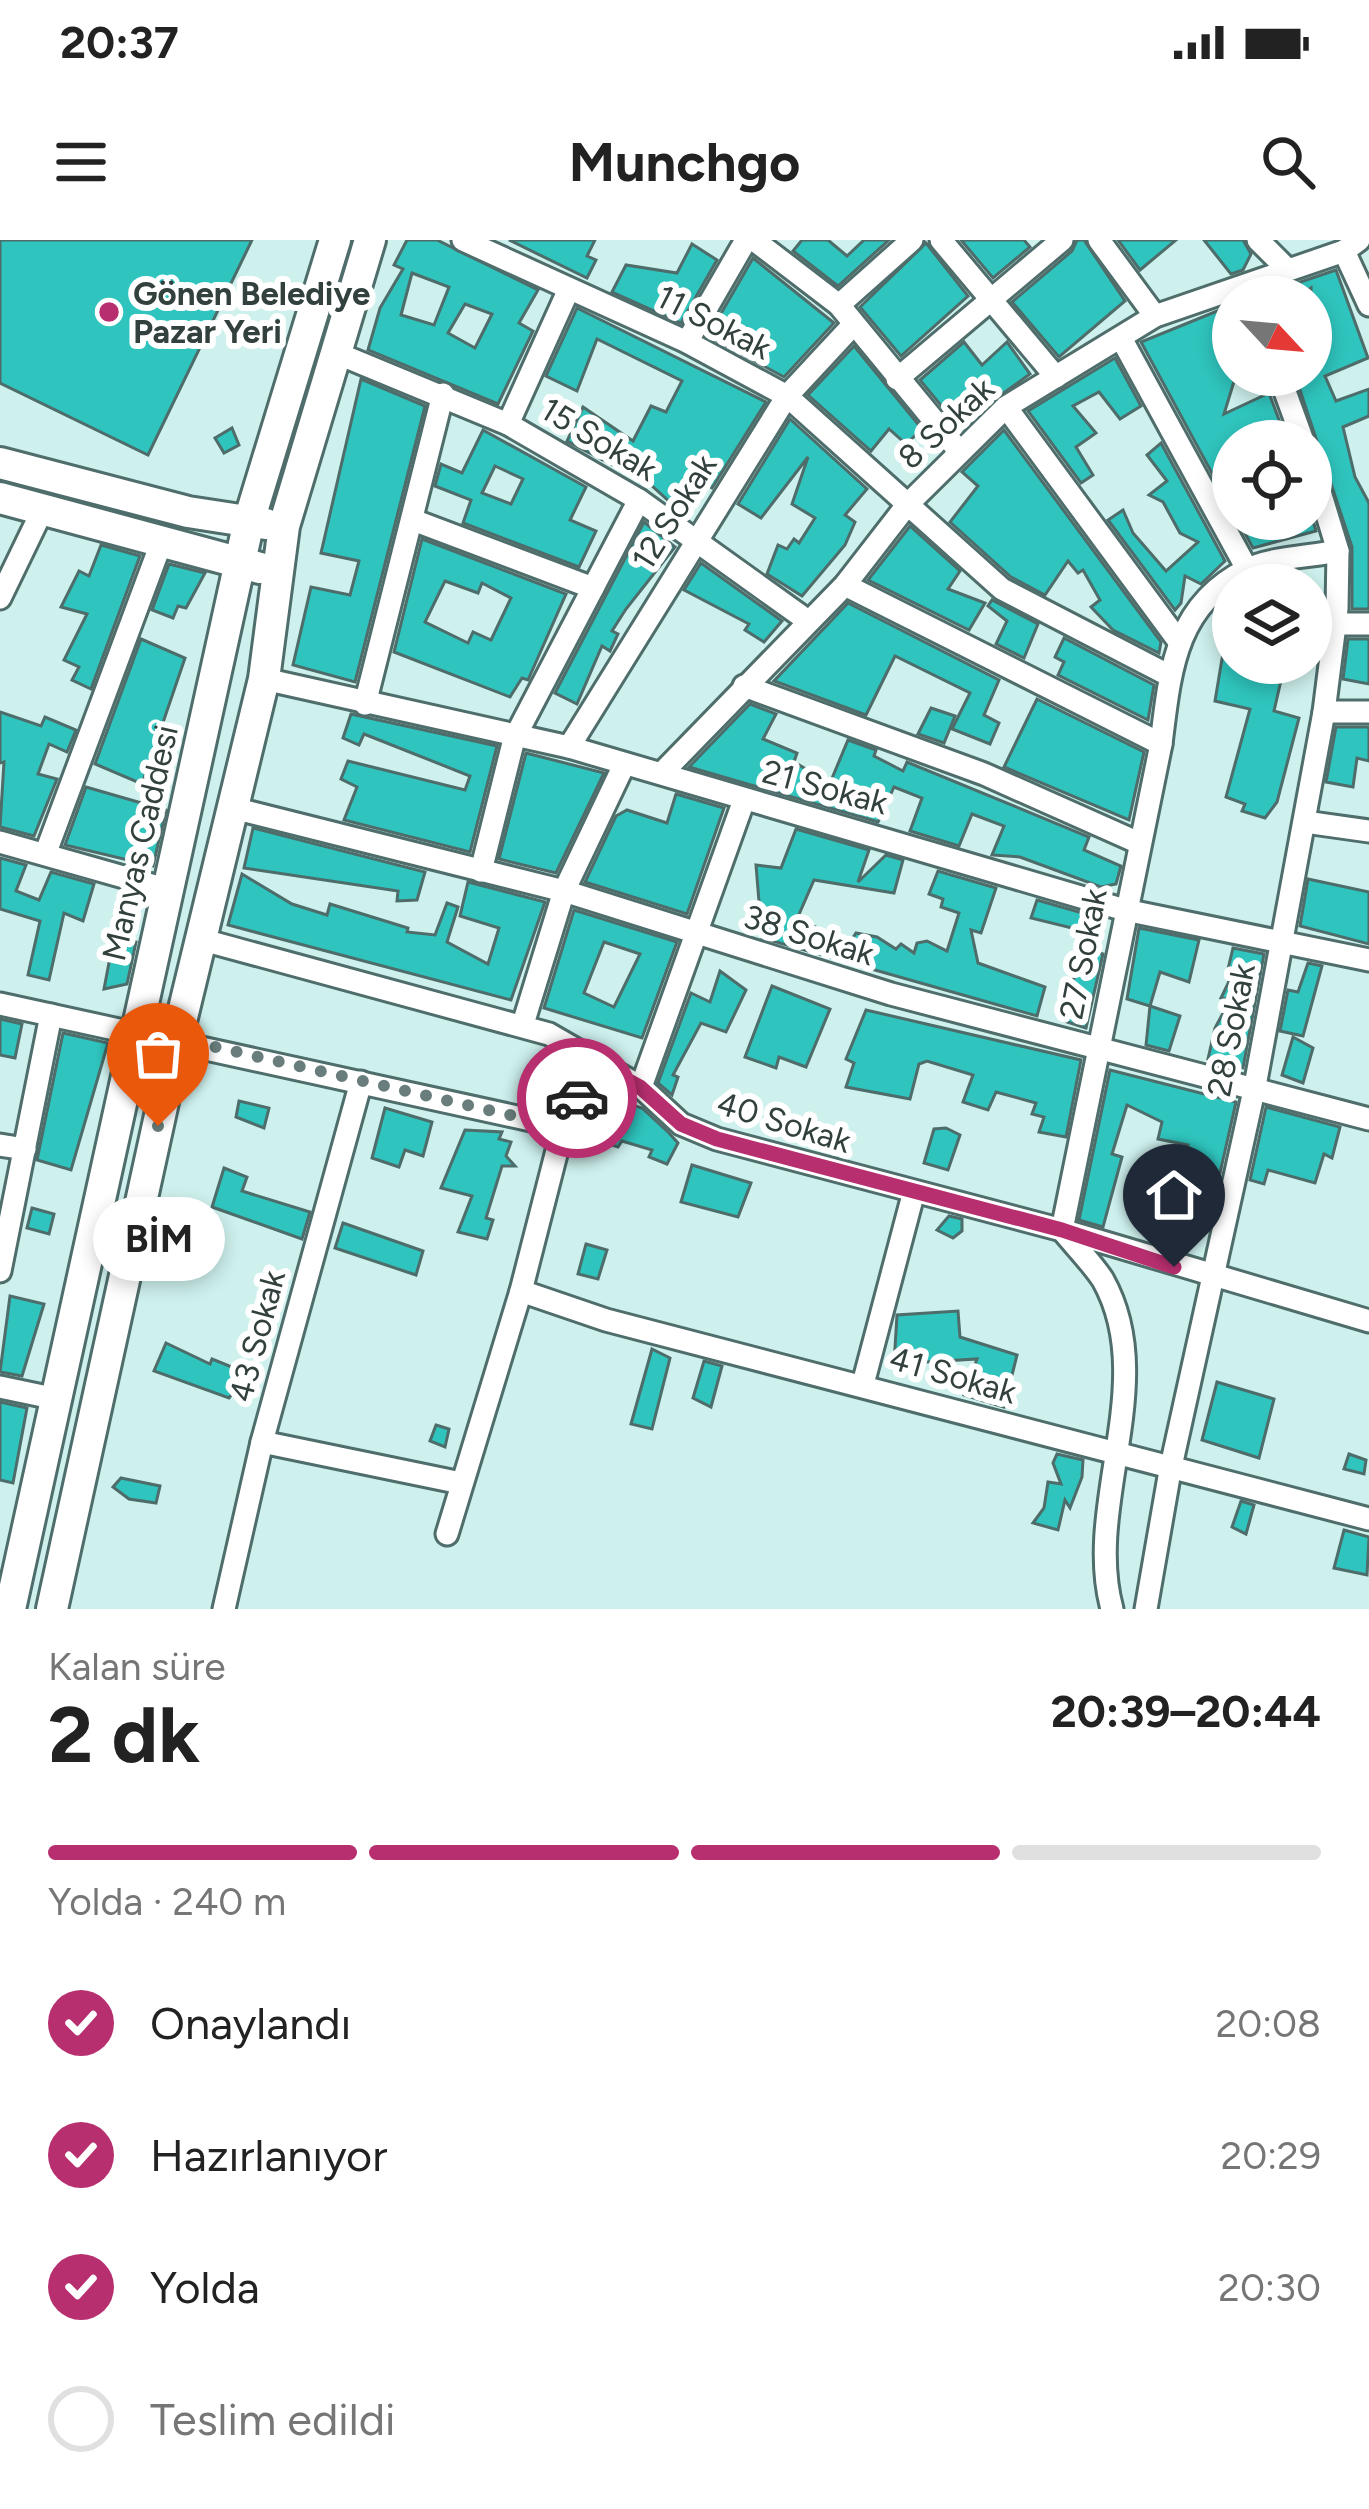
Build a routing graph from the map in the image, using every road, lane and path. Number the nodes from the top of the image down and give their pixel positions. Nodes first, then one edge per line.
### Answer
1 (335, 240) edge
2 (370, 240) edge
3 (464, 240) edge
4 (750, 240) edge
5 (912, 240) edge
6 (941, 240) edge
7 (1062, 240) edge
8 (1099, 240) edge
9 (1258, 240) edge
10 (1351, 246) edge
11 (1285, 267) junction
12 (1269, 276) edge
13 (569, 289) junction
14 (992, 298) junction
15 (1212, 300) edge
16 (1369, 304) edge
17 (839, 305) junction
18 (1155, 316) junction
19 (853, 326) junction
20 (1121, 338) junction
21 (687, 342) junction
22 (334, 352) junction
23 (1056, 377) junction
24 (898, 379) junction
25 (442, 394) junction
26 (787, 396) junction
27 (1006, 407) junction
28 (508, 424) junction
29 (959, 451) junction
30 (0, 463) edge
31 (0, 498) edge
32 (639, 500) junction
33 (907, 505) junction
34 (43, 509) junction
35 (413, 520) junction
36 (249, 521) junction
37 (284, 526) junction
38 (1332, 531) edge
39 (164, 538) junction
40 (693, 541) junction
41 (1338, 551) junction
42 (240, 562) junction
43 (1244, 564) edge
44 (1272, 564) edge
45 (277, 572) junction
46 (845, 585) junction
47 (593, 588) junction
48 (1212, 597) edge
49 (0, 598) edge
50 (808, 621) junction
51 (1335, 624) junction
52 (1369, 624) edge
53 (1180, 643) junction
54 (1170, 676) junction
55 (264, 679) junction
56 (744, 686) junction
57 (364, 704) junction
58 (1324, 712) junction
59 (1369, 712) edge
60 (514, 739) junction
61 (1161, 744) junction
62 (569, 747) junction
63 (623, 766) junction
64 (662, 772) junction
65 (744, 800) junction
66 (233, 808) junction
67 (1305, 822) junction
68 (1369, 831) edge
69 (0, 842) edge
70 (1138, 843) junction
71 (46, 852) junction
72 (482, 871) junction
73 (166, 889) junction
74 (564, 891) junction
75 (1125, 910) junction
76 (694, 935) junction
77 (1282, 938) junction
78 (203, 940) junction
79 (1369, 960) edge
80 (0, 1004) edge
81 (51, 1015) junction
82 (523, 1024) junction
83 (133, 1032) junction
84 (177, 1038) junction
85 (1099, 1045) junction
86 (594, 1062) junction
87 (361, 1082) junction
88 (1256, 1086) junction
89 (640, 1087) junction
90 (1369, 1118) edge
91 (562, 1127) junction
92 (0, 1145) edge
93 (26, 1150) junction
94 (913, 1195) junction
95 (1062, 1230) junction
96 (1, 1260) edge
97 (1211, 1279) junction
98 (520, 1291) junction
99 (1369, 1321) edge
100 (863, 1384) junction
101 (0, 1387) edge
102 (57, 1399) junction
103 (262, 1442) junction
104 (1115, 1456) junction
105 (1170, 1471) junction
106 (461, 1483) junction
107 (1369, 1520) edge
108 (446, 1534) dead end
109 (8, 1603) edge
110 (50, 1609) edge
111 (224, 1609) edge
112 (1112, 1609) edge
113 (1146, 1609) edge

1 - 36 main road, Manyas Caddesi
2 - 22 main road
3 - 13 street, 11 Sokak
4 - 17 street
4 - 21 street
5 - 17 street
6 - 14 street
7 - 14 street
8 - 18 street
9 - 11 street
10 - 11 street, 8 Sokak
10 - 16 street
11 - 12 street, 8 Sokak
13 - 21 street, 11 Sokak
13 - 28 street
14 - 23 street
14 - 24 street
15 - 18 street, 8 Sokak
17 - 19 street
18 - 20 street, 8 Sokak
19 - 24 street
19 - 26 street, 12 Sokak
20 - 23 street, 8 Sokak
20 - 43 street
21 - 26 street, 11 Sokak
22 - 25 street, 15 Sokak
22 - 37 main road
23 - 27 street, 8 Sokak
24 - 29 street
25 - 28 street, 15 Sokak
25 - 35 street
26 - 33 street, 11 Sokak
26 - 40 street, 12 Sokak
27 - 29 street, 8 Sokak
27 - 53 street
28 - 32 street, 15 Sokak
29 - 33 street, 8 Sokak
30 - 36 main road
31 - 34 main road
32 - 40 street, 15 Sokak
32 - 47 street
33 - 46 street, 8 Sokak
33 - 54 street, 11 Sokak
34 - 39 main road
34 - 49 street
35 - 47 street
35 - 57 street
36 - 37 main road
36 - 42 main road, Manyas Caddesi
37 - 45 main road
38 - 41 street, 28 Sokak
39 - 42 main road
39 - 71 street
40 - 50 street, 15 Sokak
40 - 62 street, 12 Sokak
41 - 44 street, 27 Sokak
41 - 51 street, 28 Sokak
42 - 45 main road
42 - 73 main road, Manyas Caddesi
45 - 55 main road
46 - 50 street, 8 Sokak
46 - 61 street
47 - 60 street
48 - 53 street, 27 Sokak
50 - 56 street, 8 Sokak
51 - 52 street
51 - 58 street, 28 Sokak
53 - 54 street, 27 Sokak
54 - 61 street, 27 Sokak
55 - 57 street, 21 Sokak
55 - 66 main road
56 - 64 street, 8 Sokak
56 - 70 street
57 - 60 street, 21 Sokak
58 - 59 street
58 - 67 street, 28 Sokak
60 - 62 street, 21 Sokak
60 - 72 street
61 - 70 street, 27 Sokak
62 - 63 street, 21 Sokak
63 - 64 street, 21 Sokak
63 - 74 street
64 - 65 street, 21 Sokak
65 - 75 street, 21 Sokak
65 - 76 street
66 - 72 street, 38 Sokak
66 - 78 main road
67 - 68 street
67 - 77 street, 28 Sokak
69 - 71 street
70 - 75 street, 27 Sokak
71 - 73 street
72 - 74 street, 38 Sokak
73 - 83 main road, Manyas Caddesi
74 - 76 street, 38 Sokak
74 - 82 street
75 - 77 street, 21 Sokak
75 - 85 street, 27 Sokak
76 - 85 street, 38 Sokak
76 - 89 street
77 - 79 street, 21 Sokak
77 - 88 street, 28 Sokak
78 - 82 street, 40 Sokak
78 - 84 main road
80 - 81 street
81 - 83 street
81 - 93 street
82 - 86 street, 40 Sokak
83 - 84 street
83 - 102 main road, Manyas Caddesi
84 - 87 street
84 - 110 main road
85 - 88 street, 38 Sokak
85 - 95 street, 27 Sokak
86 - 89 street, 40 Sokak
86 - 91 street
87 - 91 street
87 - 103 street, 43 Sokak
88 - 90 street, 38 Sokak
88 - 97 street, 28 Sokak
89 - 94 street, 40 Sokak
91 - 98 street
92 - 93 street
93 - 96 street
94 - 95 street, 40 Sokak
94 - 100 street
95 - 97 street, 40 Sokak
95 - 104 street
97 - 99 street, 40 Sokak
97 - 105 street, 28 Sokak
98 - 100 street, 41 Sokak
98 - 106 street
100 - 104 street, 41 Sokak
101 - 102 street
102 - 109 main road, Manyas Caddesi
103 - 106 street
103 - 111 street, 43 Sokak
104 - 105 street, 41 Sokak
104 - 112 street
105 - 107 street, 41 Sokak
105 - 113 street, 28 Sokak
106 - 108 street
109 - 110 street

